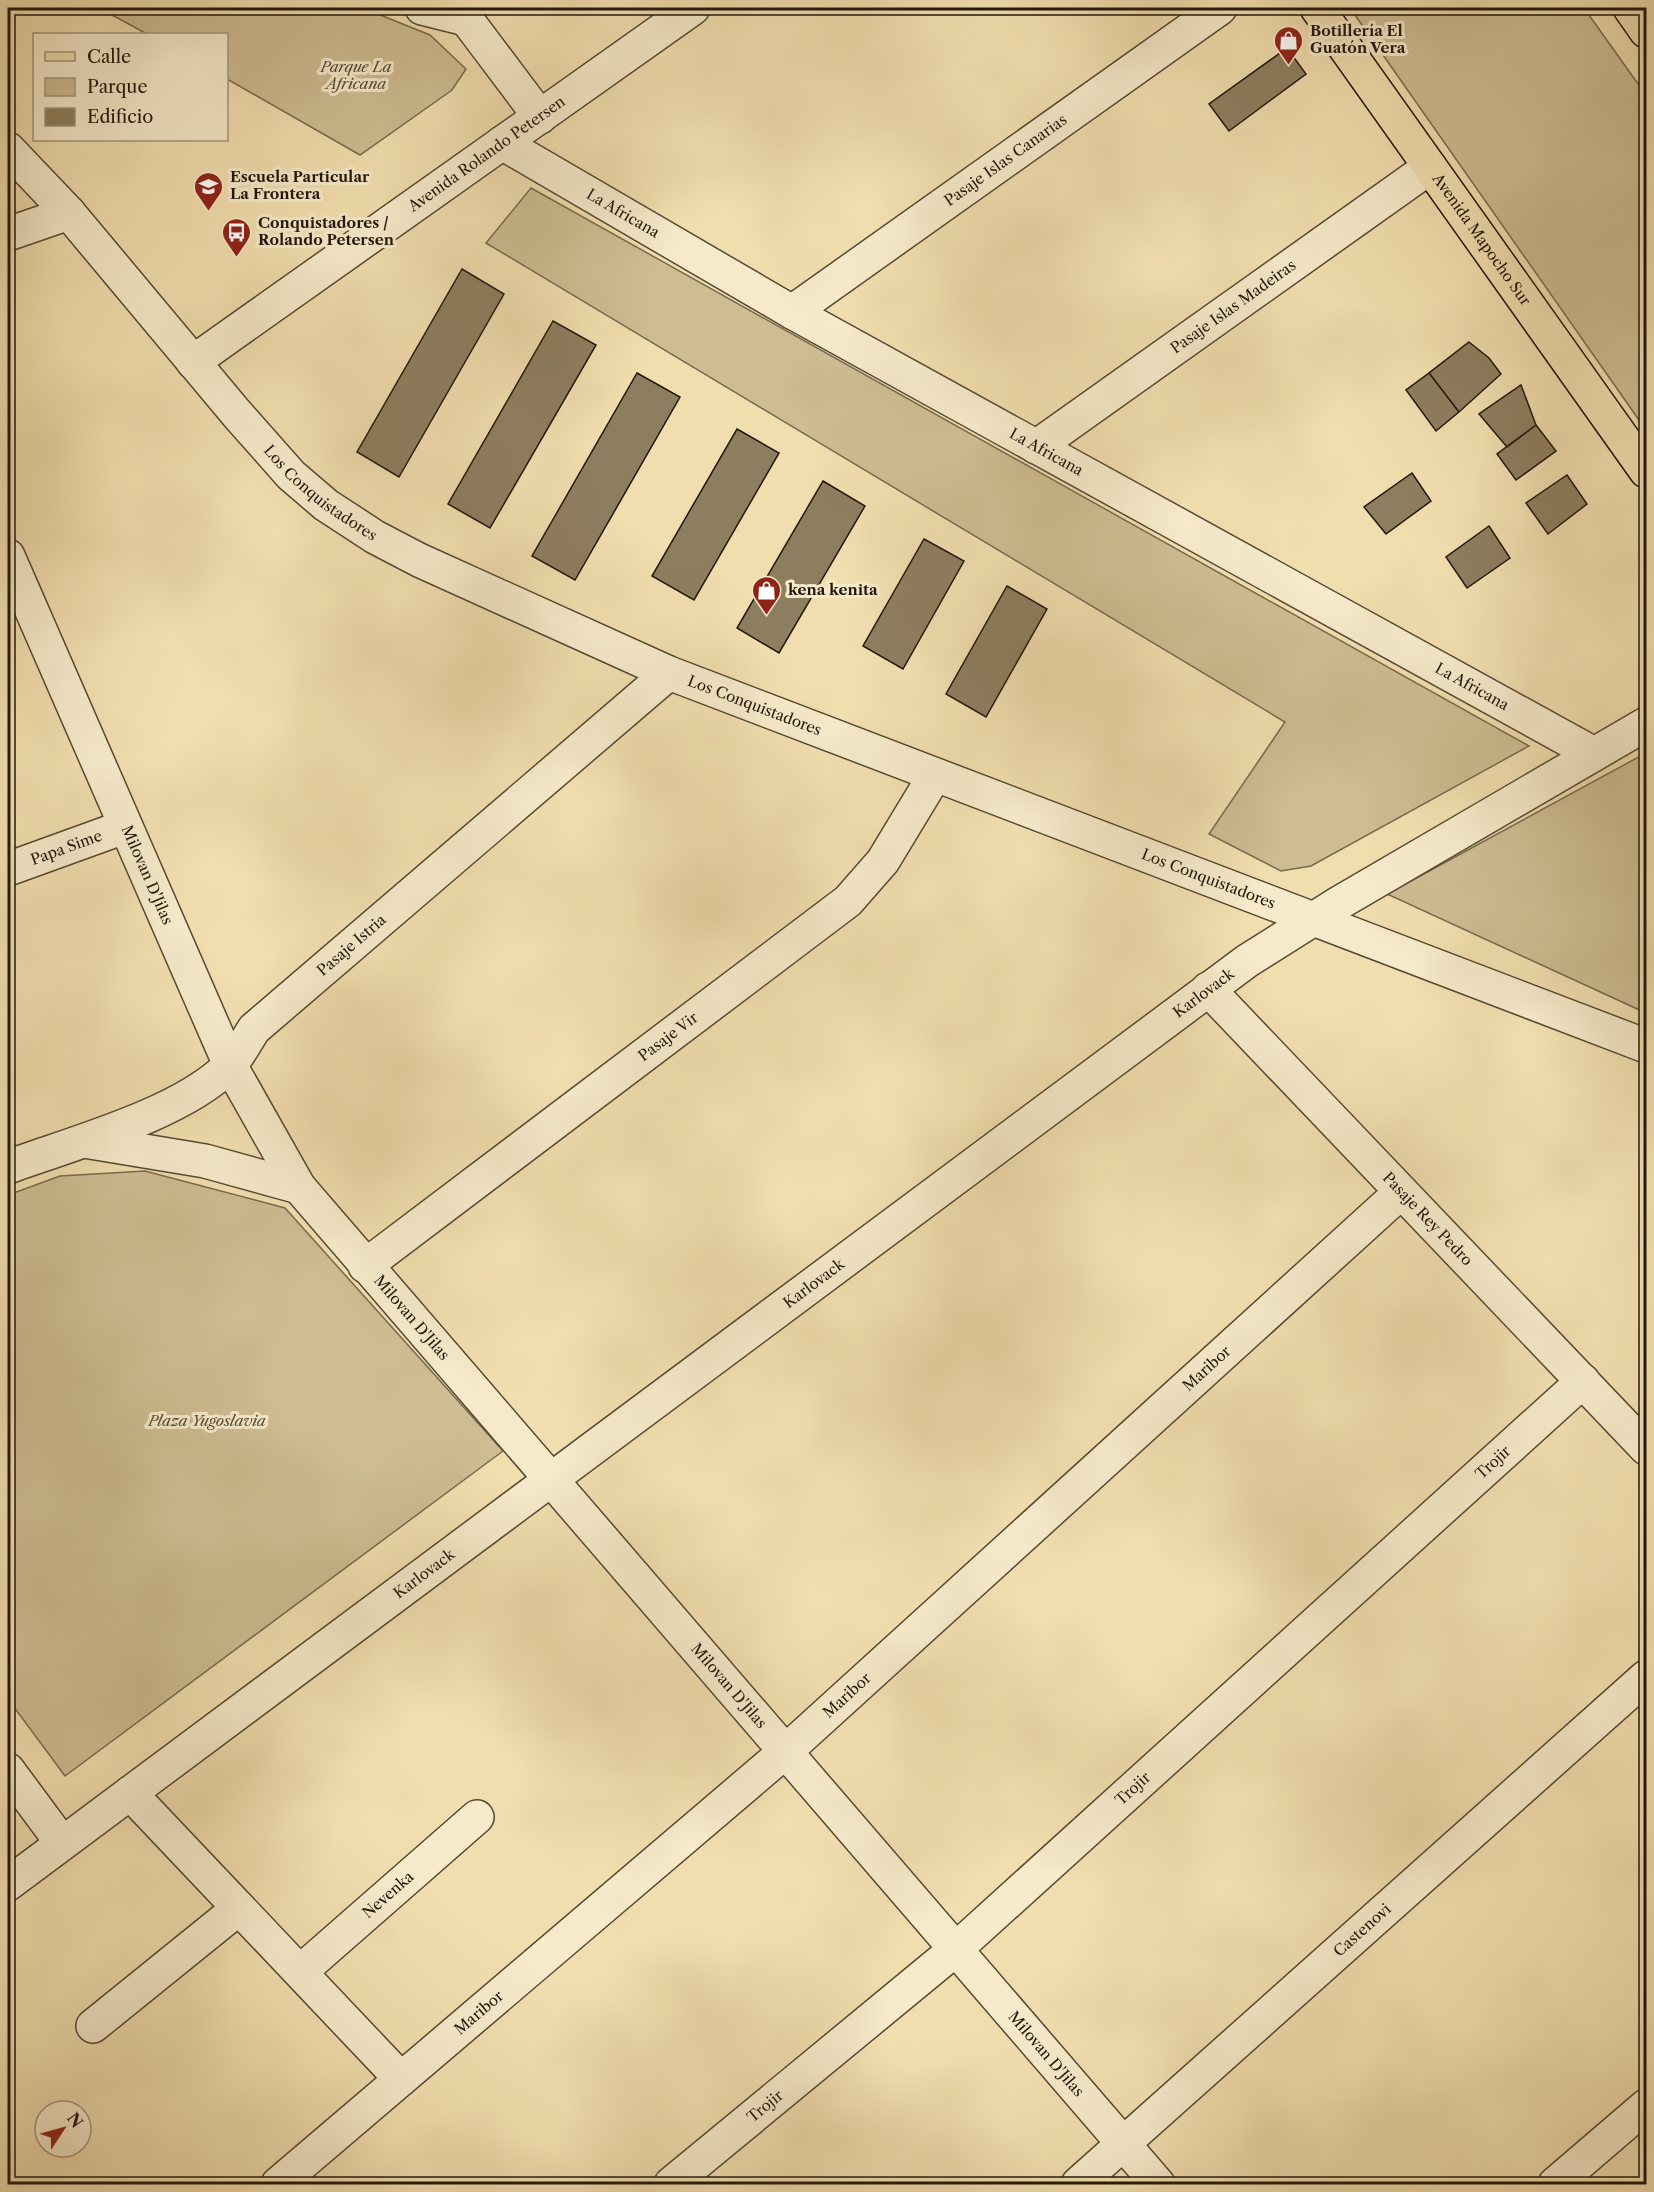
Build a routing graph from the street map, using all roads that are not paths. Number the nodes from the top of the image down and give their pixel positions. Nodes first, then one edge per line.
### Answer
1 (422, 8) edge
2 (693, 8) edge
3 (1220, 8) edge
4 (1317, 8) edge
5 (462, 13) edge
6 (540, 117) junction
7 (502, 143) junction
8 (8, 149) edge
9 (1430, 167) junction
10 (69, 213) junction
11 (8, 234) edge
12 (792, 312) junction
13 (193, 362) junction
14 (1036, 447) junction
15 (1647, 471) edge
16 (12, 577) edge
17 (669, 673) junction
18 (1647, 724) edge
19 (1594, 754) junction
20 (935, 775) junction
21 (124, 826) junction
22 (8, 869) edge
23 (1314, 918) junction
24 (1208, 989) junction
25 (1647, 1046) edge
26 (230, 1065) junction
27 (82, 1140) junction
28 (8, 1167) edge
29 (299, 1187) junction
30 (1401, 1192) junction
31 (365, 1266) junction
32 (1583, 1382) junction
33 (1647, 1448) edge
34 (551, 1478) junction
35 (1647, 1677) edge
36 (786, 1751) junction
37 (8, 1770) edge
38 (130, 1793) junction
39 (477, 1817) dead end
40 (62, 1843) junction
41 (8, 1884) edge
42 (239, 1908) junction
43 (956, 1949) junction
44 (300, 1972) junction
45 (93, 2026) dead end
46 (401, 2079) junction
47 (1647, 2106) edge
48 (1124, 2145) junction
49 (278, 2184) edge
50 (670, 2184) edge
51 (1078, 2184) edge
52 (1158, 2184) edge
53 (1555, 2184) edge

1 - 5 street
2 - 6 street, Avenida Rolando Petersen
3 - 12 street, Pasaje Islas Canarias
4 - 9 main road, Avenida Mapocho Sur
5 - 6 street
6 - 7 street, Avenida Rolando Petersen
7 - 12 street, La Africana
7 - 13 street, Avenida Rolando Petersen
8 - 10 street, Los Conquistadores
9 - 14 street, Pasaje Islas Madeiras
9 - 15 main road, Avenida Mapocho Sur
10 - 11 street
10 - 13 street, Los Conquistadores
12 - 14 street, La Africana
13 - 17 street, Los Conquistadores
14 - 19 street, La Africana
16 - 21 street, Milovan D'Jilas
17 - 20 street, Los Conquistadores
17 - 26 street, Pasaje Istria
18 - 19 street, Karlovack
19 - 23 street, Karlovack
20 - 23 street, Los Conquistadores
20 - 31 street, Pasaje Vir
21 - 22 street, Papa Sime
21 - 26 street, Milovan D'Jilas
23 - 24 street, Karlovack
23 - 25 street, Los Conquistadores
24 - 30 street, Pasaje Rey Pedro
24 - 34 street, Karlovack
26 - 27 street, Pasaje Istria
26 - 29 street, Milovan D'Jilas
27 - 28 street, Pasaje Istria
27 - 29 street
29 - 31 street, Milovan D'Jilas
30 - 32 street, Pasaje Rey Pedro
30 - 36 street, Maribor
31 - 34 street, Milovan D'Jilas
32 - 33 street, Pasaje Rey Pedro
32 - 43 street, Trojir
34 - 36 street, Milovan D'Jilas
34 - 38 street, Karlovack
35 - 48 street, Castenovi
36 - 43 street, Milovan D'Jilas
36 - 46 street, Maribor
37 - 40 street
38 - 40 street, Karlovack
38 - 42 street
39 - 44 street, Nevenka
40 - 41 street, Karlovack
42 - 44 street
42 - 45 street
43 - 48 street, Milovan D'Jilas
43 - 50 street, Trojir
44 - 46 street
46 - 49 street, Maribor
47 - 53 street
48 - 51 street, Castenovi
48 - 52 street, Milovan D'Jilas

